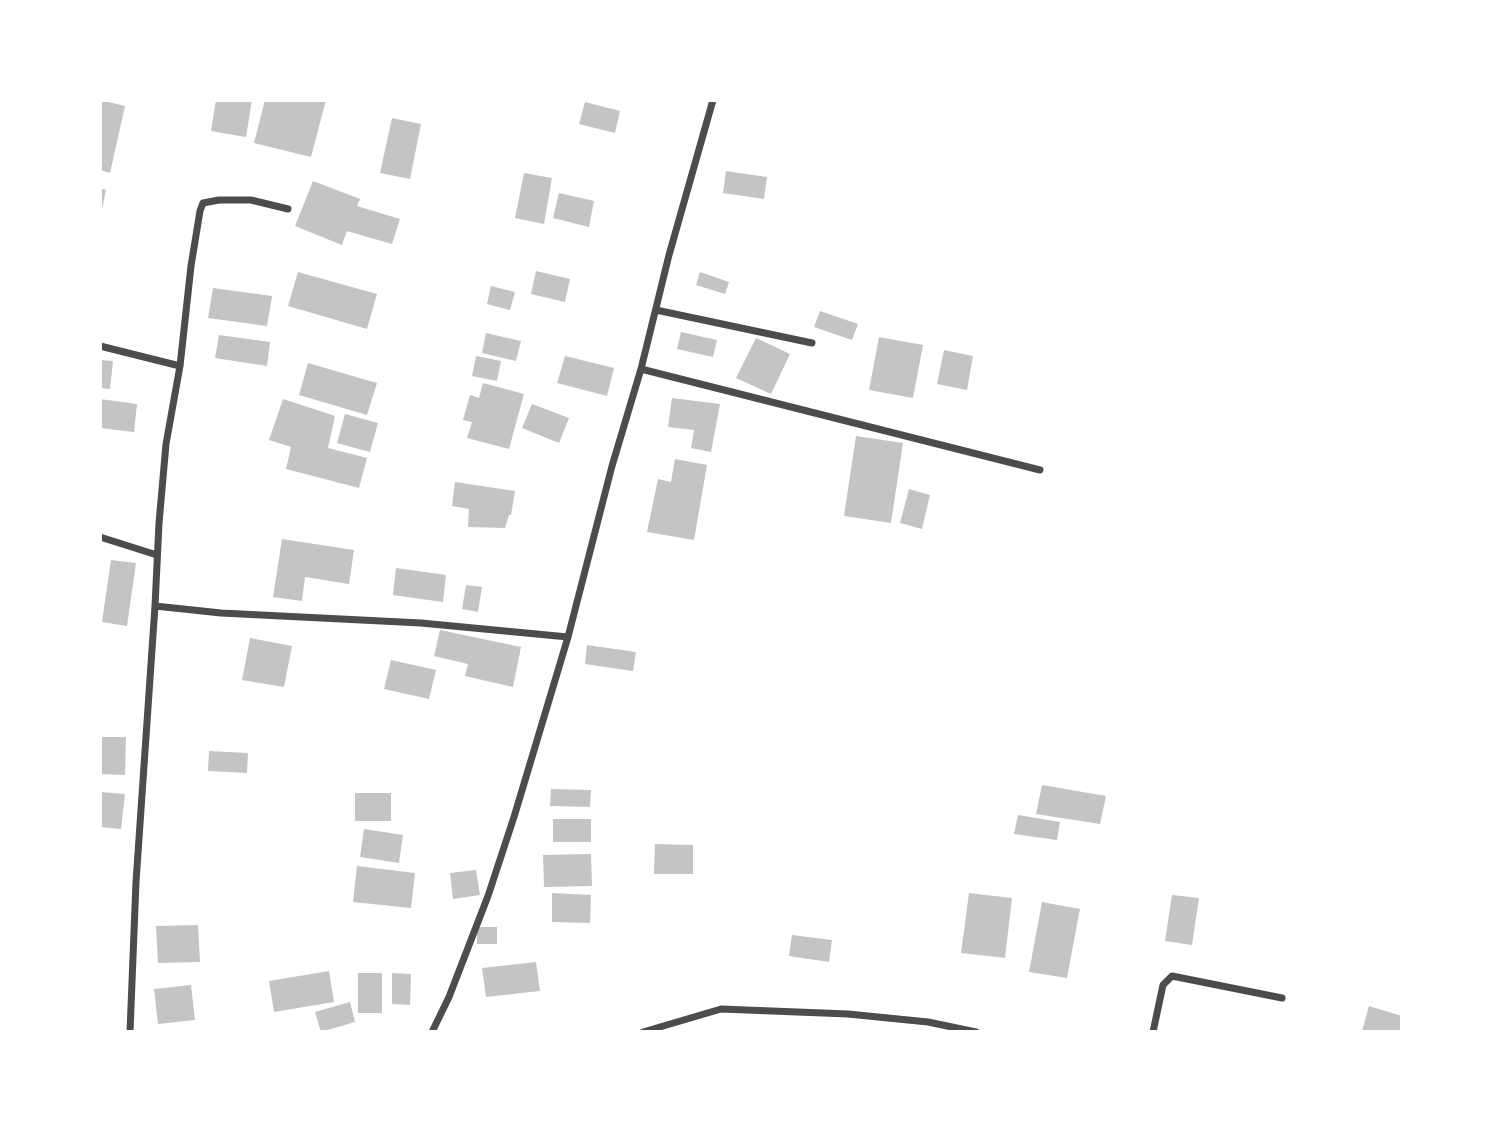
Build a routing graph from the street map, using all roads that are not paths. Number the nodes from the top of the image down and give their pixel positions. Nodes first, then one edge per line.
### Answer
1 (713, 100) edge
2 (288, 209) dead end
3 (656, 310) junction
4 (812, 343) dead end
5 (100, 346) edge
6 (180, 366) junction
7 (641, 369) junction
8 (1040, 470) dead end
9 (100, 537) edge
10 (157, 555) junction
11 (155, 606) junction
12 (568, 637) junction
13 (1282, 998) dead end
14 (130, 1032) edge
15 (432, 1032) edge
16 (643, 1032) edge
17 (976, 1032) edge
18 (1153, 1032) edge

1 - 3 street
2 - 6 street
3 - 4 street
3 - 7 street
5 - 6 street
6 - 10 street
7 - 8 street
7 - 12 street
9 - 10 street
10 - 11 street
11 - 12 street
11 - 14 street
12 - 15 street
13 - 18 street
16 - 17 street

